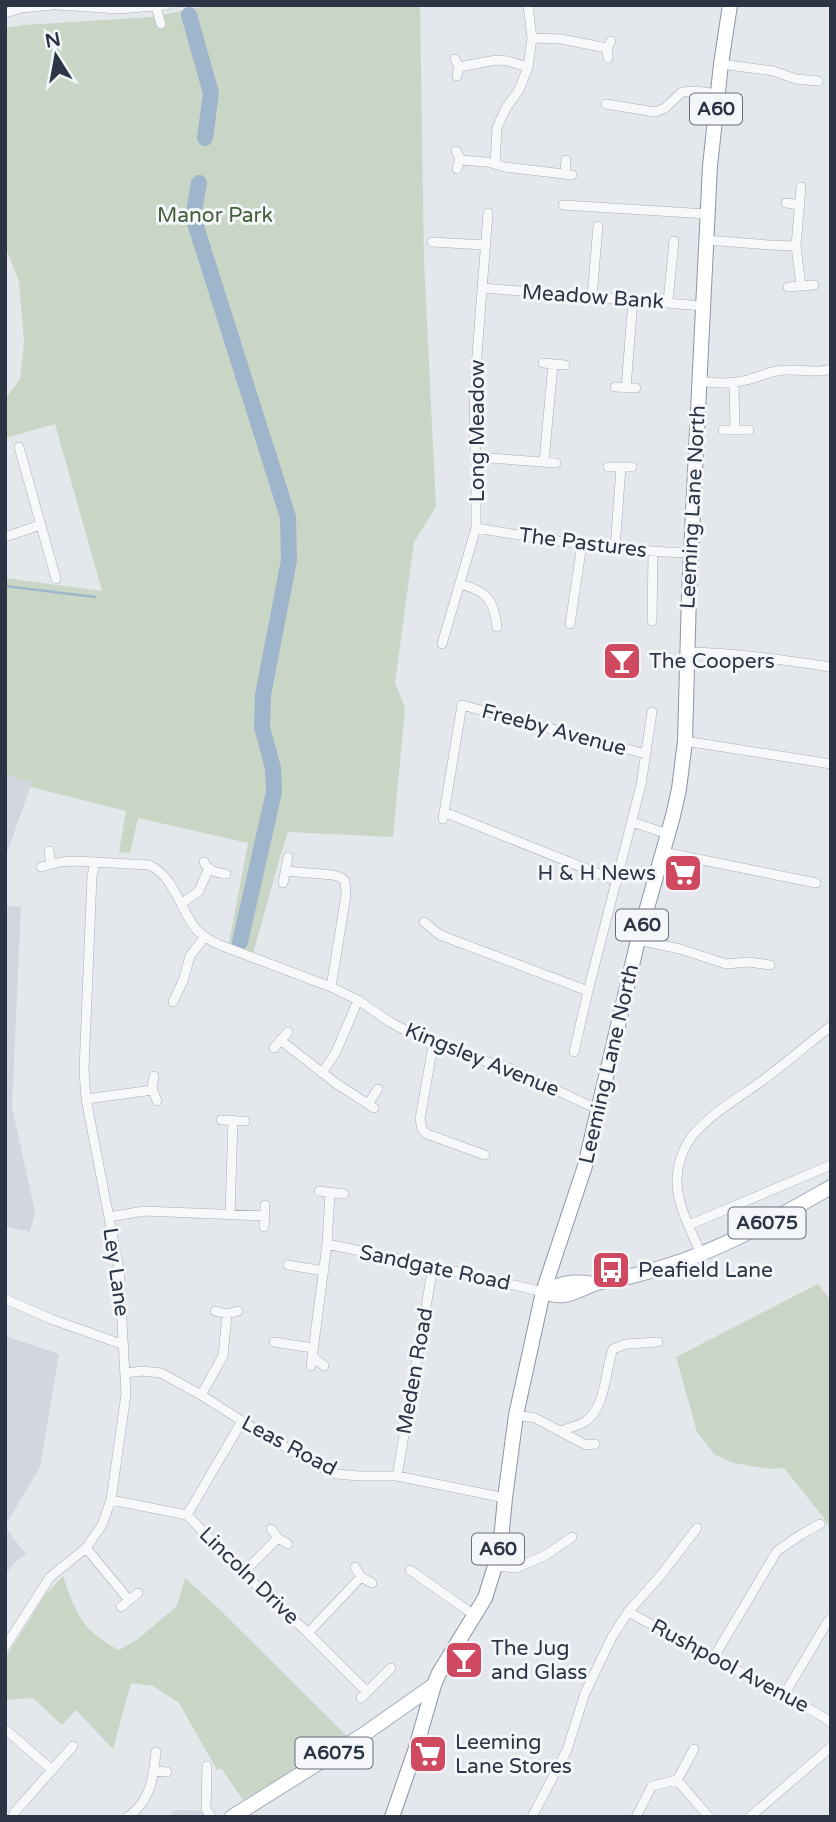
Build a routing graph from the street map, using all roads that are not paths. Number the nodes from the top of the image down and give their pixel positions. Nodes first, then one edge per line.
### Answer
1 (55, 5) edge
2 (167, 5) edge
3 (528, 5) edge
4 (730, 5) edge
5 (156, 7) junction
6 (5, 13) edge
7 (161, 24) dead end
8 (532, 38) junction
9 (609, 49) dead end
10 (721, 64) junction
11 (457, 67) dead end
12 (528, 67) junction
13 (818, 81) dead end
14 (718, 94) junction
15 (606, 104) dead end
16 (617, 106) junction
17 (615, 117) dead end
18 (458, 160) dead end
19 (566, 160) dead end
20 (495, 164) junction
21 (801, 187) dead end
22 (786, 203) dead end
23 (563, 205) dead end
24 (800, 205) junction
25 (488, 214) dead end
26 (707, 214) junction
27 (598, 226) dead end
28 (584, 237) dead end
29 (597, 238) junction
30 (706, 240) junction
31 (674, 241) dead end
32 (485, 246) junction
33 (796, 246) junction
34 (439, 253) dead end
35 (814, 285) dead end
36 (801, 286) junction
37 (788, 287) dead end
38 (483, 288) junction
39 (592, 297) junction
40 (633, 300) junction
41 (668, 302) junction
42 (703, 306) junction
43 (565, 365) dead end
44 (831, 369) edge
45 (699, 381) junction
46 (734, 383) junction
47 (615, 387) dead end
48 (723, 430) dead end
49 (735, 430) junction
50 (749, 430) dead end
51 (19, 447) dead end
52 (476, 457) junction
53 (544, 462) junction
54 (555, 463) dead end
55 (608, 467) dead end
56 (621, 467) junction
57 (632, 467) dead end
58 (40, 525) junction
59 (476, 528) junction
60 (5, 537) edge
61 (582, 544) junction
62 (615, 548) junction
63 (653, 552) junction
64 (691, 553) junction
65 (56, 579) dead end
66 (460, 584) junction
67 (560, 602) dead end
68 (573, 604) junction
69 (640, 610) dead end
70 (652, 610) junction
71 (652, 621) dead end
72 (570, 624) dead end
73 (497, 627) dead end
74 (442, 644) dead end
75 (688, 652) junction
76 (831, 666) edge
77 (652, 712) dead end
78 (685, 741) junction
79 (646, 754) junction
80 (831, 764) edge
81 (632, 822) junction
82 (668, 834) junction
83 (49, 851) dead end
84 (663, 852) junction
85 (288, 857) dead end
86 (95, 862) junction
87 (51, 864) junction
88 (41, 867) dead end
89 (285, 871) junction
90 (226, 874) dead end
91 (617, 881) junction
92 (283, 883) dead end
93 (816, 883) dead end
94 (181, 904) junction
95 (424, 922) dead end
96 (205, 937) junction
97 (638, 940) junction
98 (759, 963) junction
99 (770, 965) dead end
100 (757, 976) dead end
101 (331, 987) junction
102 (587, 991) junction
103 (358, 1000) junction
104 (173, 1002) dead end
105 (831, 1027) edge
106 (288, 1032) dead end
107 (433, 1045) junction
108 (574, 1052) dead end
109 (322, 1073) junction
110 (154, 1076) dead end
111 (378, 1089) dead end
112 (153, 1090) junction
113 (86, 1099) junction
114 (157, 1101) dead end
115 (599, 1110) junction
116 (221, 1120) dead end
117 (233, 1120) junction
118 (245, 1121) dead end
119 (475, 1152) junction
120 (485, 1155) dead end
121 (472, 1162) dead end
122 (831, 1166) edge
123 (831, 1187) edge
124 (320, 1191) dead end
125 (330, 1193) junction
126 (344, 1194) dead end
127 (230, 1214) junction
128 (109, 1217) junction
129 (689, 1225) junction
130 (264, 1227) dead end
131 (327, 1244) junction
132 (701, 1254) junction
133 (288, 1265) dead end
134 (433, 1266) junction
135 (324, 1271) junction
136 (543, 1292) junction
137 (5, 1299) edge
138 (215, 1311) dead end
139 (238, 1311) dead end
140 (227, 1314) junction
141 (274, 1342) dead end
142 (658, 1342) dead end
143 (124, 1345) junction
144 (313, 1352) junction
145 (311, 1366) dead end
146 (324, 1366) dead end
147 (126, 1373) junction
148 (201, 1395) junction
149 (516, 1415) junction
150 (242, 1421) junction
151 (560, 1431) junction
152 (595, 1444) dead end
153 (397, 1476) junction
154 (505, 1498) junction
155 (111, 1500) junction
156 (187, 1515) junction
157 (820, 1524) dead end
158 (697, 1528) dead end
159 (271, 1529) dead end
160 (572, 1537) dead end
161 (278, 1538) junction
162 (288, 1544) dead end
163 (86, 1548) junction
164 (495, 1566) junction
165 (355, 1567) dead end
166 (410, 1570) dead end
167 (243, 1573) junction
168 (361, 1577) junction
169 (372, 1583) dead end
170 (138, 1593) dead end
171 (628, 1612) junction
172 (474, 1615) junction
173 (831, 1618) edge
174 (307, 1633) junction
175 (5, 1647) edge
176 (714, 1657) junction
177 (391, 1668) dead end
178 (434, 1685) junction
179 (784, 1695) junction
180 (831, 1723) edge
181 (5, 1729) edge
182 (73, 1746) dead end
183 (831, 1747) edge
184 (694, 1749) dead end
185 (156, 1752) dead end
186 (207, 1766) dead end
187 (52, 1770) junction
188 (154, 1771) junction
189 (167, 1773) dead end
190 (28, 1777) dead end
191 (677, 1780) junction
192 (38, 1785) junction
193 (14, 1813) dead end
194 (128, 1817) edge
195 (211, 1817) edge
196 (232, 1817) edge
197 (392, 1817) edge
198 (532, 1817) edge
199 (636, 1817) edge
200 (709, 1817) edge
201 (750, 1817) edge

1 - 5 street
1 - 6 street
2 - 5 street
3 - 8 street
4 - 10 main road, Leeming Lane North / A60
5 - 7 street
8 - 9 street
8 - 12 street
10 - 13 street
10 - 14 main road, Leeming Lane North / A60
11 - 12 street
12 - 20 street
14 - 16 street
14 - 26 main road, Leeming Lane North / A60
15 - 16 street
16 - 17 street
18 - 20 street
19 - 20 street
21 - 24 street
22 - 24 street
23 - 26 street
24 - 33 street
25 - 32 street, Long Meadow
26 - 30 main road, Leeming Lane North / A60
27 - 29 street
28 - 29 street
29 - 39 street
30 - 33 street
30 - 42 main road, Leeming Lane North / A60
31 - 41 street
32 - 34 street
32 - 38 street, Long Meadow
33 - 36 street
35 - 36 street
36 - 37 street
38 - 39 street, Meadow Bank
38 - 52 street, Long Meadow
39 - 40 street, Meadow Bank
40 - 41 street, Meadow Bank
40 - 47 street
41 - 42 street, Meadow Bank
42 - 45 main road, Leeming Lane North / A60
43 - 53 street
44 - 46 street
45 - 46 street
45 - 64 main road, Leeming Lane North / A60
46 - 49 street
48 - 49 street
49 - 50 street
51 - 58 street
52 - 53 street
52 - 59 street, Long Meadow
53 - 54 street
55 - 56 street
56 - 57 street
56 - 62 street
58 - 60 street
58 - 65 street
59 - 61 street, The Pastures
59 - 66 street, Long Meadow
61 - 62 street, The Pastures
61 - 68 street
62 - 63 street, The Pastures
63 - 64 street, The Pastures
63 - 70 street
64 - 75 main road, Leeming Lane North / A60
66 - 73 street
66 - 74 street, Long Meadow
67 - 68 street
68 - 72 street
69 - 70 street
70 - 71 street
75 - 76 street
75 - 78 main road, Leeming Lane North / A60
77 - 79 street
78 - 80 street
78 - 82 main road, Leeming Lane North / A60
79 - 81 street
79 - 91 street, Freeby Avenue
81 - 82 street
81 - 91 street
82 - 84 main road, Leeming Lane North / A60
83 - 87 street
84 - 93 street
84 - 97 main road, Leeming Lane North / A60
85 - 89 street
86 - 87 street, Kingsley Avenue
86 - 94 street, Kingsley Avenue
86 - 113 street, Ley Lane
87 - 88 street, Kingsley Avenue
89 - 92 street
89 - 101 street
90 - 94 street
91 - 102 street
94 - 96 street, Kingsley Avenue
95 - 102 street
96 - 101 street, Kingsley Avenue
96 - 104 street
97 - 98 street
97 - 115 main road, Leeming Lane North / A60
98 - 99 street
98 - 100 street
101 - 103 street, Kingsley Avenue
102 - 108 street
103 - 107 street, Kingsley Avenue
103 - 109 street
105 - 129 street
106 - 109 street
107 - 115 street, Kingsley Avenue
107 - 119 street
109 - 111 street
110 - 112 street
112 - 113 street
112 - 114 street
113 - 128 street, Ley Lane
115 - 136 main road, Leeming Lane North / A60
116 - 117 street
117 - 118 street
117 - 127 street
119 - 120 street
119 - 121 street
122 - 129 street
123 - 132 main road, A6075
124 - 125 street
125 - 126 street
125 - 131 street
127 - 128 street
127 - 130 street
128 - 143 street, Ley Lane
129 - 132 street
131 - 134 street, Sandgate Road
131 - 135 street
132 - 136 main road, A6075
133 - 135 street
134 - 136 street, Sandgate Road
134 - 153 street, Meden Road
135 - 144 street
136 - 149 main road, Leeming Lane North / A60
137 - 143 street
138 - 140 street
139 - 140 street
140 - 148 street
141 - 144 street
142 - 151 street
143 - 147 street, Ley Lane
144 - 145 street
144 - 146 street
147 - 148 street, Leas Road
147 - 155 street, Ley Lane
148 - 150 street, Leas Road
149 - 151 street
149 - 154 main road, Leeming Lane North / A60
150 - 153 street, Leas Road
150 - 156 street
151 - 152 street
153 - 154 street, Leas Road
154 - 164 main road, Leeming Lane North / A60
155 - 156 street, Lincoln Drive
155 - 163 street, Ley Lane
156 - 167 street, Lincoln Drive
157 - 176 street
158 - 171 street
159 - 161 street
160 - 164 street
161 - 162 street
161 - 167 street
163 - 170 street
163 - 175 street, Ley Lane
164 - 172 main road, Leeming Lane North / A60
165 - 168 street
166 - 172 street
167 - 174 street, Lincoln Drive
168 - 169 street
168 - 174 street
171 - 176 street, Rushpool Avenue
171 - 198 street
172 - 178 main road, Leeming Lane North / A60
173 - 179 street
174 - 177 street, Lincoln Drive
176 - 179 street, Rushpool Avenue
178 - 196 main road, A6075
178 - 197 main road, A60
179 - 180 street, Rushpool Avenue
181 - 187 street
182 - 187 street
183 - 201 street
184 - 191 street
185 - 188 street
186 - 195 street
187 - 192 street
188 - 189 street
188 - 194 street
190 - 192 street
191 - 199 street
191 - 200 street
192 - 193 street

